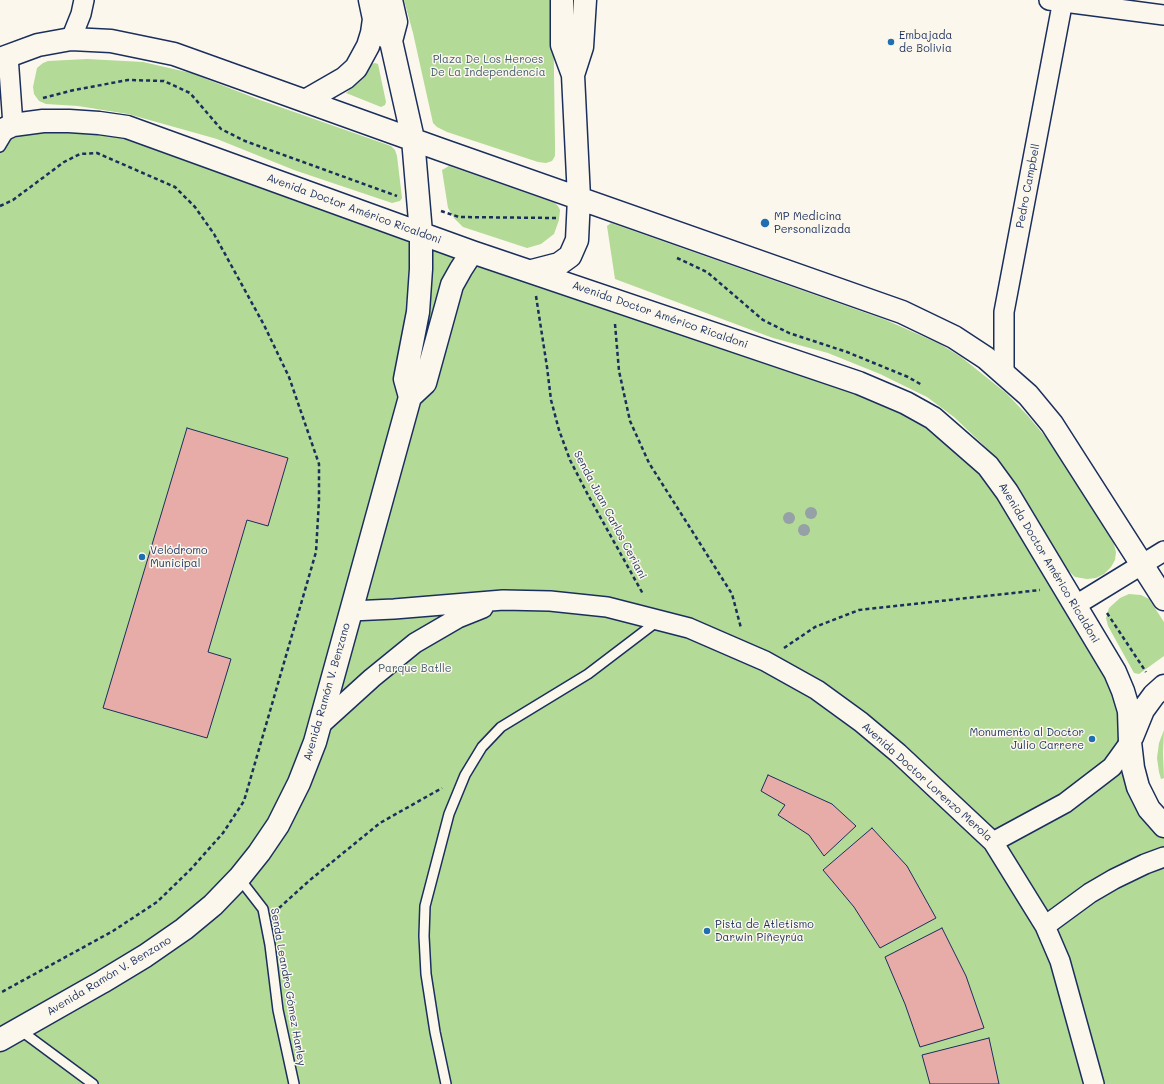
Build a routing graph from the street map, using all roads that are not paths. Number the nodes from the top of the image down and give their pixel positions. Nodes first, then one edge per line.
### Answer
1 (84, 0) edge
2 (391, 0) edge
3 (562, 0) edge
4 (585, 0) edge
5 (1058, 1) edge
6 (372, 10) edge
7 (1164, 15) edge
8 (71, 39) junction
9 (391, 41) junction
10 (4, 57) edge
11 (573, 75) junction
12 (305, 101) junction
13 (6, 128) edge
14 (413, 139) junction
15 (0, 147) edge
16 (579, 198) junction
17 (421, 233) junction
18 (472, 252) junction
19 (532, 271) junction
20 (1004, 373) junction
21 (410, 397) junction
22 (1164, 551) edge
23 (1142, 564) junction
24 (1070, 596) junction
25 (1164, 599) edge
26 (503, 600) junction
27 (351, 611) junction
28 (659, 620) junction
29 (1164, 686) edge
30 (319, 726) junction
31 (1130, 742) junction
32 (1164, 826) edge
33 (993, 842) junction
34 (1164, 857) edge
35 (239, 878) junction
36 (1044, 926) junction
37 (19, 1029) junction
38 (0, 1040) edge
39 (93, 1084) edge
40 (294, 1084) edge
41 (446, 1084) edge
42 (1094, 1084) edge

1 - 8 street
2 - 9 street
3 - 11 street
4 - 11 street
5 - 7 street
5 - 20 street, Pedro Campbell
6 - 9 street
6 - 12 street
8 - 10 street
8 - 12 street
9 - 14 street, Avenida Ramón V. Benzano
10 - 13 street
11 - 16 street
12 - 14 street
13 - 15 lane
13 - 17 street, Avenida Doctor Américo Ricaldoni
14 - 16 street
14 - 17 street, Avenida Ramón V. Benzano
16 - 19 street
16 - 20 street
17 - 18 street, Avenida Doctor Américo Ricaldoni
17 - 21 street, Avenida Ramón V. Benzano
18 - 19 street, Avenida Doctor Américo Ricaldoni
18 - 21 street
19 - 24 street, Avenida Doctor Américo Ricaldoni
20 - 23 street
21 - 27 street, Avenida Ramón V. Benzano
22 - 23 street
23 - 24 street
23 - 25 street
24 - 31 street, Avenida Doctor Américo Ricaldoni
26 - 27 street, Avenida Doctor Lorenzo Merola
26 - 28 street, Avenida Doctor Lorenzo Merola
26 - 30 street, Avenida Doctor Lorenzo Merola
27 - 30 street, Avenida Ramón V. Benzano
28 - 33 street, Avenida Doctor Lorenzo Merola
28 - 41 lane
29 - 31 street
30 - 35 street, Avenida Ramón V. Benzano
31 - 32 street, Avenida Doctor Américo Ricaldoni
31 - 33 street
33 - 36 street, Avenida Doctor Lorenzo Merola
34 - 36 street
35 - 37 street, Avenida Ramón V. Benzano
35 - 40 lane, Senda Leandro Gómez Harley
36 - 42 street, Avenida Doctor Lorenzo Merola
37 - 38 street, Avenida Ramón V. Benzano
37 - 39 lane

